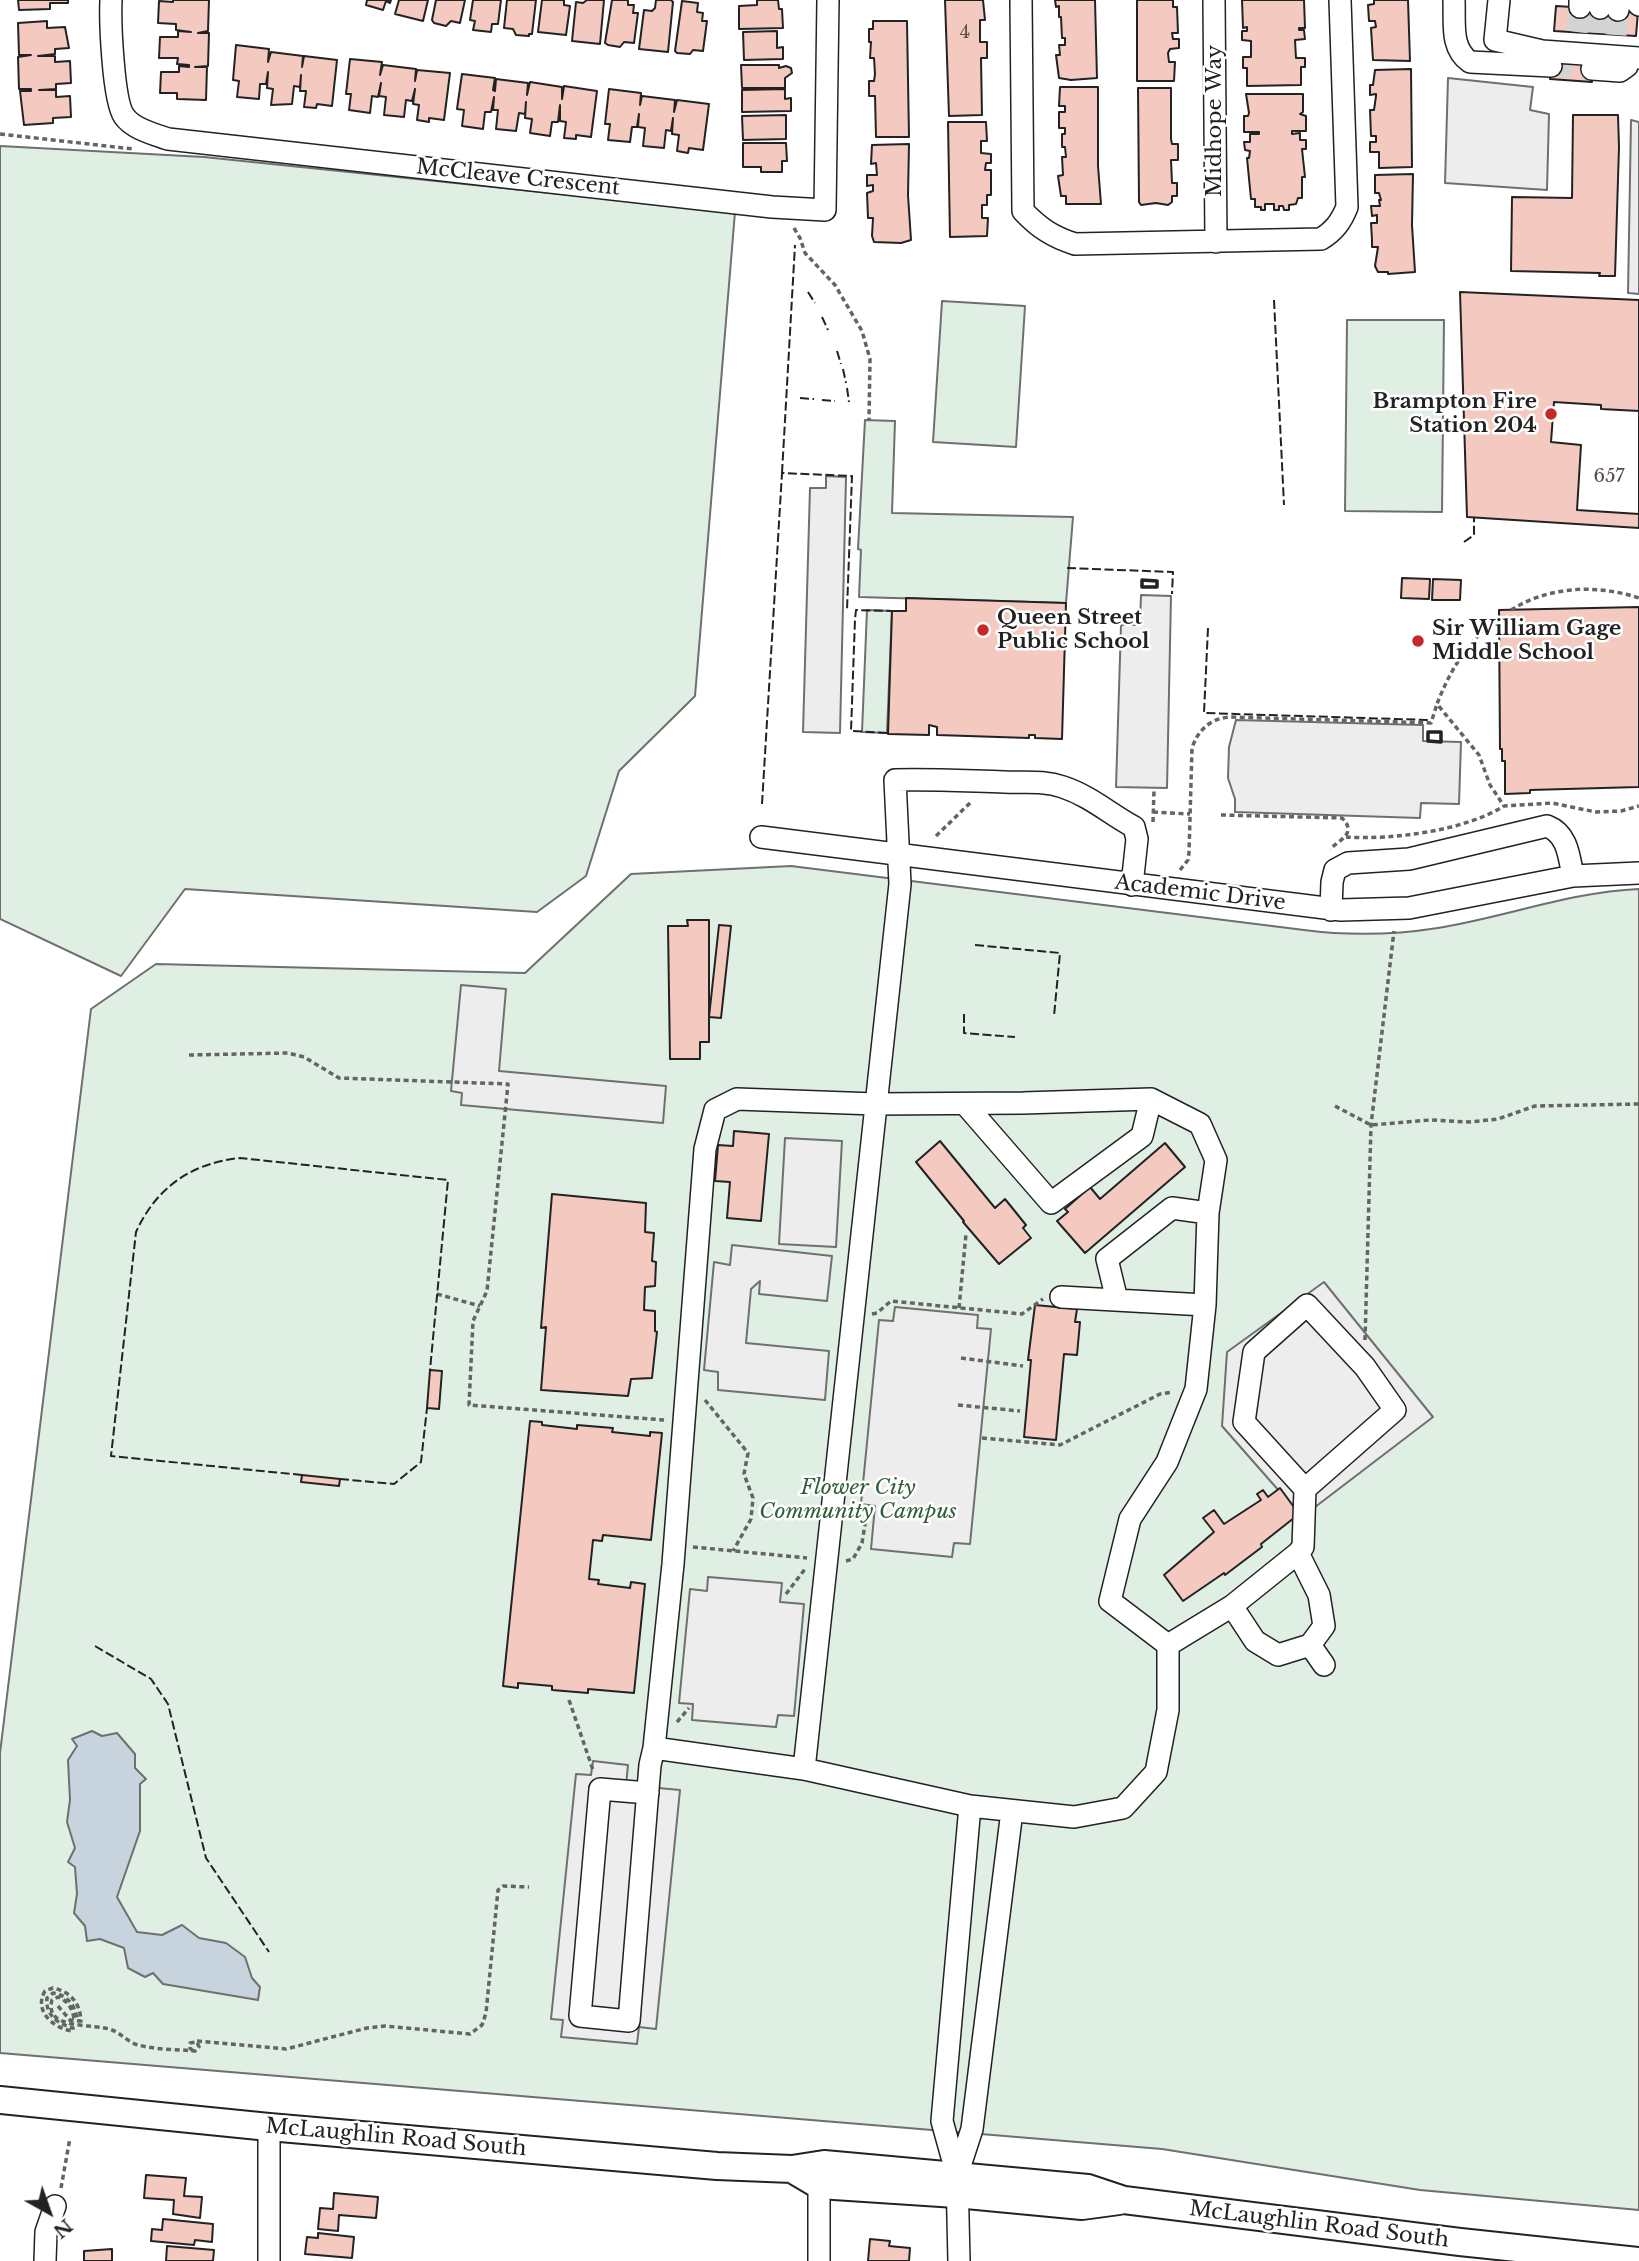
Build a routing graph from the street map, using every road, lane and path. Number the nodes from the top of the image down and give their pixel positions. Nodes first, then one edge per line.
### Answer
1 (111, 0) edge
2 (828, 0) edge
3 (1021, 0) edge
4 (1214, 0) edge
5 (1340, 0) edge
6 (1454, 0) edge
7 (1499, 0) edge
8 (1639, 58) edge
9 (1551, 66) tunnel mouth
10 (0, 134) edge
11 (142, 150) dead end
12 (781, 227) dead end
13 (1216, 242) junction
14 (869, 420) dead end
15 (1639, 598) edge
16 (1511, 610) dead end
17 (1499, 618) dead end
18 (1437, 704) junction
19 (1154, 790) dead end
20 (969, 795) dead end
21 (1504, 806) junction
22 (1639, 806) edge
23 (1190, 814) junction
24 (1221, 815) dead end
25 (936, 836) dead end
26 (761, 837) dead end
27 (1346, 837) junction
28 (898, 855) junction
29 (1324, 855) dead end
30 (1179, 872) dead end
31 (1639, 873) edge
32 (1573, 876) junction
33 (1132, 884) junction
34 (1331, 910) junction
35 (1394, 931) dead end
36 (189, 1055) dead end
37 (1151, 1099) junction
38 (875, 1104) junction
39 (965, 1104) junction
40 (1639, 1104) edge
41 (1335, 1106) dead end
42 (1371, 1125) junction
43 (1208, 1213) junction
44 (966, 1234) dead end
45 (437, 1294) dead end
46 (1061, 1297) joint
47 (1117, 1300) junction
48 (1205, 1305) junction
49 (480, 1306) junction
50 (959, 1308) junction
51 (852, 1317) junction
52 (961, 1358) dead end
53 (1023, 1366) dead end
54 (1365, 1367) junction
55 (1196, 1389) junction
56 (702, 1395) dead end
57 (958, 1405) dead end
58 (1020, 1411) dead end
59 (670, 1420) dead end
60 (982, 1438) dead end
61 (1305, 1489) junction
62 (866, 1518) dead end
63 (691, 1547) dead end
64 (733, 1551) junction
65 (1298, 1553) junction
66 (826, 1560) junction
67 (786, 1594) dead end
68 (1231, 1606) junction
69 (1168, 1645) junction
70 (1310, 1645) junction
71 (1324, 1665) dead end
72 (569, 1700) dead end
73 (654, 1748) junction
74 (804, 1769) junction
75 (600, 1789) junction
76 (648, 1793) junction
77 (970, 1807) junction
78 (1012, 1811) junction
79 (529, 1887) dead end
80 (58, 2006) dead end
81 (0, 2100) edge
82 (269, 2127) junction
83 (70, 2138) dead end
84 (792, 2169) junction
85 (956, 2184) junction
86 (819, 2185) junction
87 (55, 2206) joint
88 (1554, 2257) edge
89 (45, 2261) edge
90 (269, 2261) edge
91 (819, 2261) edge
92 (959, 2261) edge
93 (1639, 2261) edge

1 - 2 street, McCleave Crescent
3 - 13 street
4 - 13 street, Midhope Way
5 - 13 street
6 - 9 street
7 - 8 street
10 - 11 path
12 - 14 path
15 - 16 path
17 - 18 path
18 - 21 path
18 - 23 path
19 - 23 path
20 - 25 path
21 - 22 path
21 - 27 path
23 - 30 path
24 - 27 path
26 - 28 street, Academic Drive
27 - 29 path
28 - 33 street, Academic Drive
28 - 33 street
28 - 38 street
31 - 32 street, Academic Drive
32 - 34 street, Academic Drive
32 - 34 street
33 - 34 street, Academic Drive
35 - 42 path
36 - 49 path
37 - 39 street
37 - 39 street
37 - 43 street
38 - 39 street
38 - 51 street
38 - 73 street
40 - 42 path
41 - 42 path
42 - 54 path
43 - 47 street
43 - 48 street
44 - 50 path
45 - 49 path
46 - 47 street
46 - 50 path
47 - 48 street
48 - 55 street
49 - 59 path
50 - 51 path
51 - 66 street
52 - 53 path
54 - 61 street
54 - 61 street
55 - 60 path
55 - 69 street
56 - 64 path
57 - 58 path
61 - 65 street
62 - 66 path
63 - 64 path
64 - 67 path
65 - 68 street
65 - 70 street
66 - 74 street
68 - 69 street
68 - 70 street
69 - 78 street
70 - 71 street
72 - 75 path
73 - 74 street
73 - 76 street
74 - 77 street
75 - 76 street
75 - 76 street
77 - 78 street
77 - 85 street
78 - 85 street
79 - 80 path
81 - 82 main road, McLaughlin Road South
82 - 84 main road, McLaughlin Road South
82 - 90 street
83 - 87 path
84 - 85 main road, McLaughlin Road South
84 - 86 main road, McLaughlin Road South
85 - 86 main road, McLaughlin Road South
85 - 88 main road, McLaughlin Road South
85 - 92 street
86 - 91 street
87 - 89 street
88 - 93 main road, McLaughlin Road South

